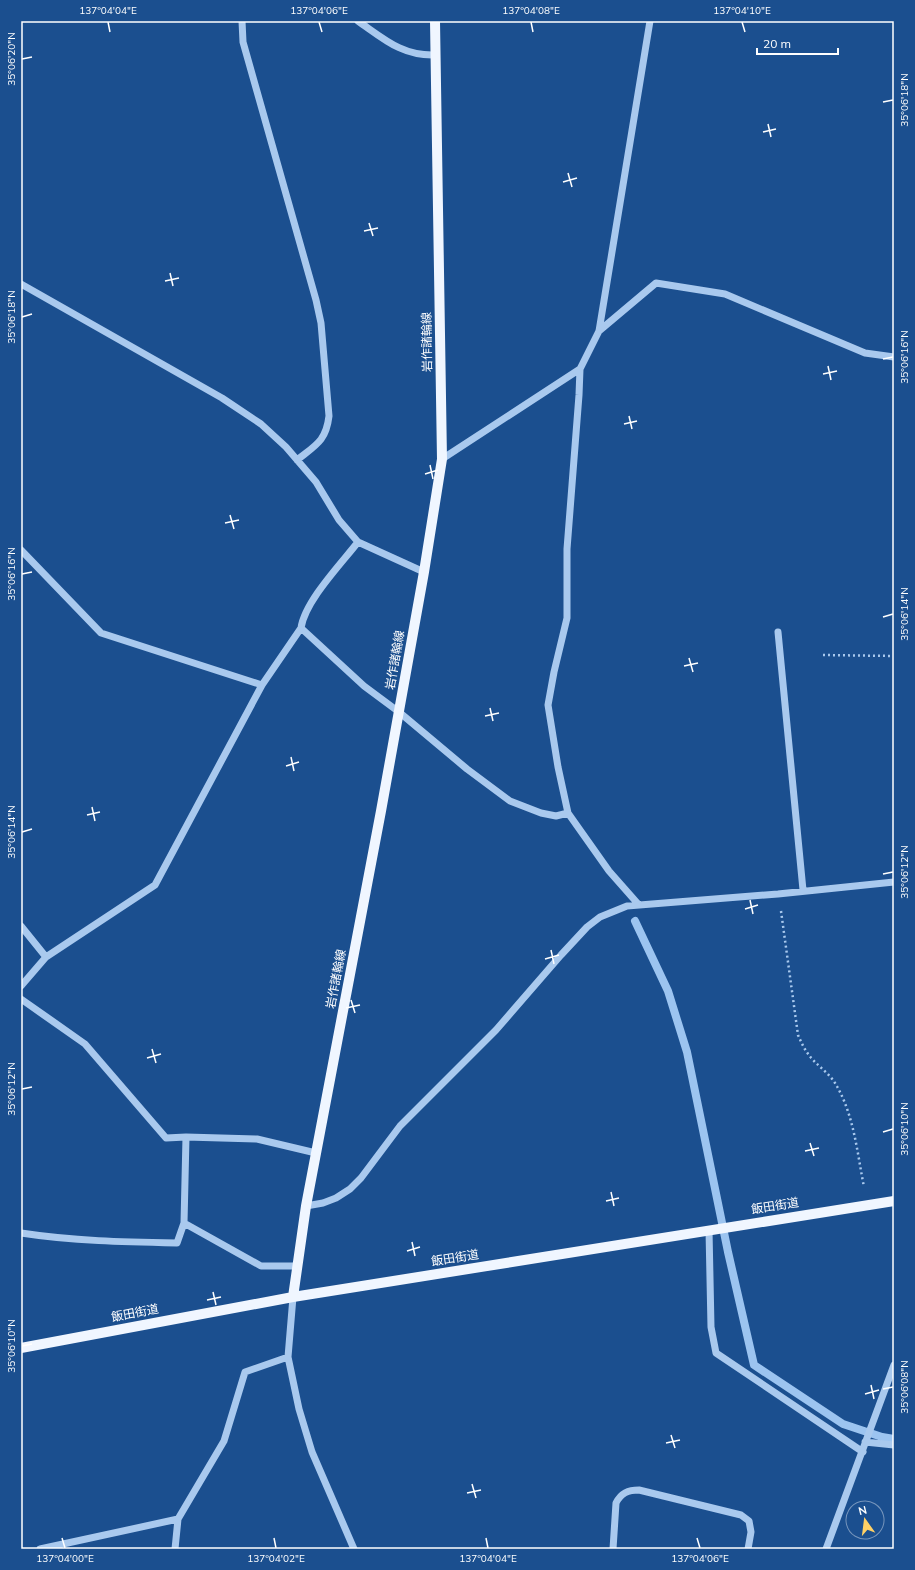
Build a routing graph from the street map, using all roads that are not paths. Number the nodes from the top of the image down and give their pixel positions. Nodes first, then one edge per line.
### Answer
1 (242, 21) edge
2 (358, 21) edge
3 (434, 21) edge
4 (650, 21) edge
5 (435, 55) junction
6 (21, 285) edge
7 (599, 331) junction
8 (894, 357) edge
9 (580, 369) junction
10 (442, 459) junction
11 (297, 460) junction
12 (358, 542) junction
13 (21, 550) edge
14 (424, 572) junction
15 (301, 628) junction
16 (778, 632) dead end
17 (262, 685) junction
18 (399, 712) junction
19 (568, 813) junction
20 (894, 882) edge
21 (803, 890) junction
22 (639, 905) junction
23 (21, 926) edge
24 (46, 957) junction
25 (21, 986) edge
26 (21, 999) edge
27 (186, 1137) junction
28 (316, 1153) junction
29 (894, 1200) edge
30 (306, 1206) junction
31 (184, 1223) junction
32 (709, 1230) junction
33 (21, 1233) edge
34 (297, 1266) junction
35 (293, 1297) junction
36 (21, 1348) edge
37 (288, 1357) junction
38 (894, 1365) edge
39 (865, 1442) junction
40 (894, 1445) edge
41 (862, 1452) junction
42 (178, 1519) junction
43 (40, 1549) edge
44 (175, 1549) edge
45 (354, 1549) edge
46 (613, 1549) edge
47 (748, 1549) edge
48 (826, 1549) edge

1 - 11 street
2 - 5 street
3 - 5 main road, 岩作諸輪線
4 - 7 street
5 - 10 main road, 岩作諸輪線
6 - 11 street
7 - 8 street
7 - 9 street
9 - 10 street
9 - 19 street
10 - 14 main road, 岩作諸輪線
11 - 12 street
12 - 14 street
12 - 15 street
13 - 17 street
14 - 18 main road, 岩作諸輪線
15 - 17 street
15 - 18 street
16 - 21 street
17 - 24 street
18 - 19 street
18 - 28 main road, 岩作諸輪線
19 - 22 street
20 - 21 street
21 - 22 street
22 - 30 street
23 - 24 street
24 - 25 street
26 - 27 street
27 - 28 street
27 - 31 street
28 - 30 main road, 岩作諸輪線
29 - 32 main road, 飯田街道
30 - 34 main road, 岩作諸輪線
31 - 33 street
31 - 34 street
32 - 35 main road, 飯田街道
32 - 41 street
34 - 35 main road, 岩作諸輪線
35 - 36 main road, 飯田街道
35 - 37 street
37 - 42 street
37 - 45 street
38 - 39 street
39 - 40 street
39 - 41 street
41 - 48 street
42 - 43 street
42 - 44 street
46 - 47 street

